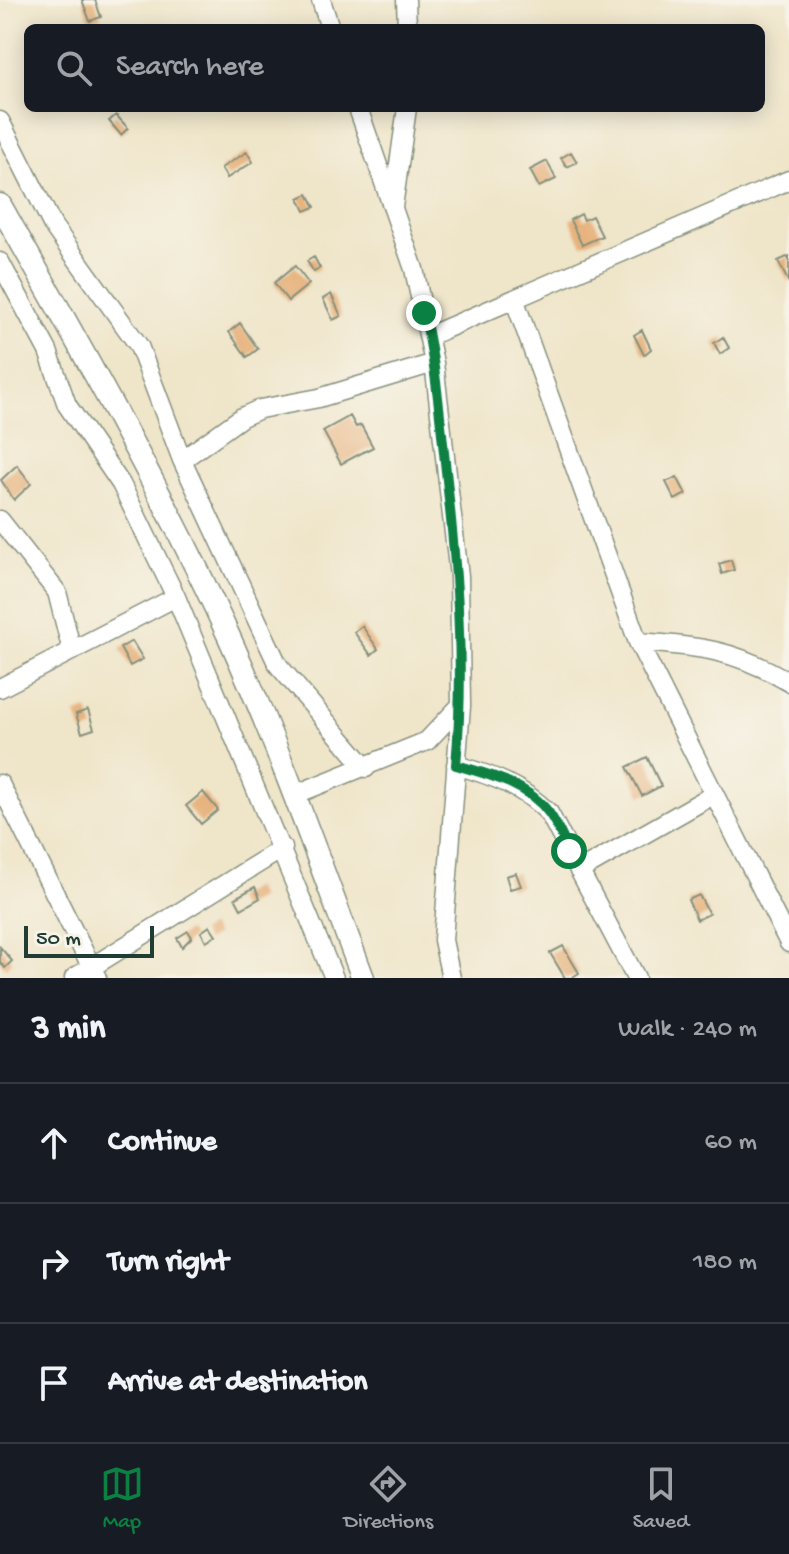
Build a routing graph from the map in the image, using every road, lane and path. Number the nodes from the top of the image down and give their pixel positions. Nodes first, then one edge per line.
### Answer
1 (321, 0) edge
2 (406, 0) edge
3 (329, 24) edge
4 (407, 24) edge
5 (359, 112) edge
6 (406, 112) edge
7 (0, 121) edge
8 (789, 180) edge
9 (0, 205) edge
10 (393, 210) junction
11 (0, 262) edge
12 (515, 301) junction
13 (429, 336) junction
14 (434, 363) junction
15 (182, 460) junction
16 (0, 520) edge
17 (176, 597) junction
18 (638, 642) junction
19 (72, 651) junction
20 (789, 682) edge
21 (0, 688) edge
22 (461, 705) junction
23 (456, 765) junction
24 (366, 768) junction
25 (0, 784) edge
26 (294, 795) junction
27 (713, 795) junction
28 (283, 848) junction
29 (579, 871) junction
30 (789, 943) edge
31 (94, 972) edge
32 (74, 978) edge
33 (334, 978) edge
34 (363, 978) edge
35 (451, 978) edge
36 (636, 978) edge

1 - 3 street
2 - 4 street
5 - 10 street
6 - 10 street
7 - 15 street
8 - 12 street
9 - 26 main road
10 - 13 street
11 - 17 street
12 - 13 street
12 - 18 street
13 - 14 street
14 - 15 street
14 - 22 street
15 - 24 street
16 - 19 street
17 - 19 street
17 - 28 street
18 - 20 street
18 - 27 street
19 - 21 street
22 - 23 street
22 - 24 street
23 - 29 street
23 - 35 street
24 - 26 street
25 - 31 street
26 - 34 main road
27 - 29 street
27 - 30 street
28 - 31 street
28 - 33 street
29 - 36 street
31 - 32 street

